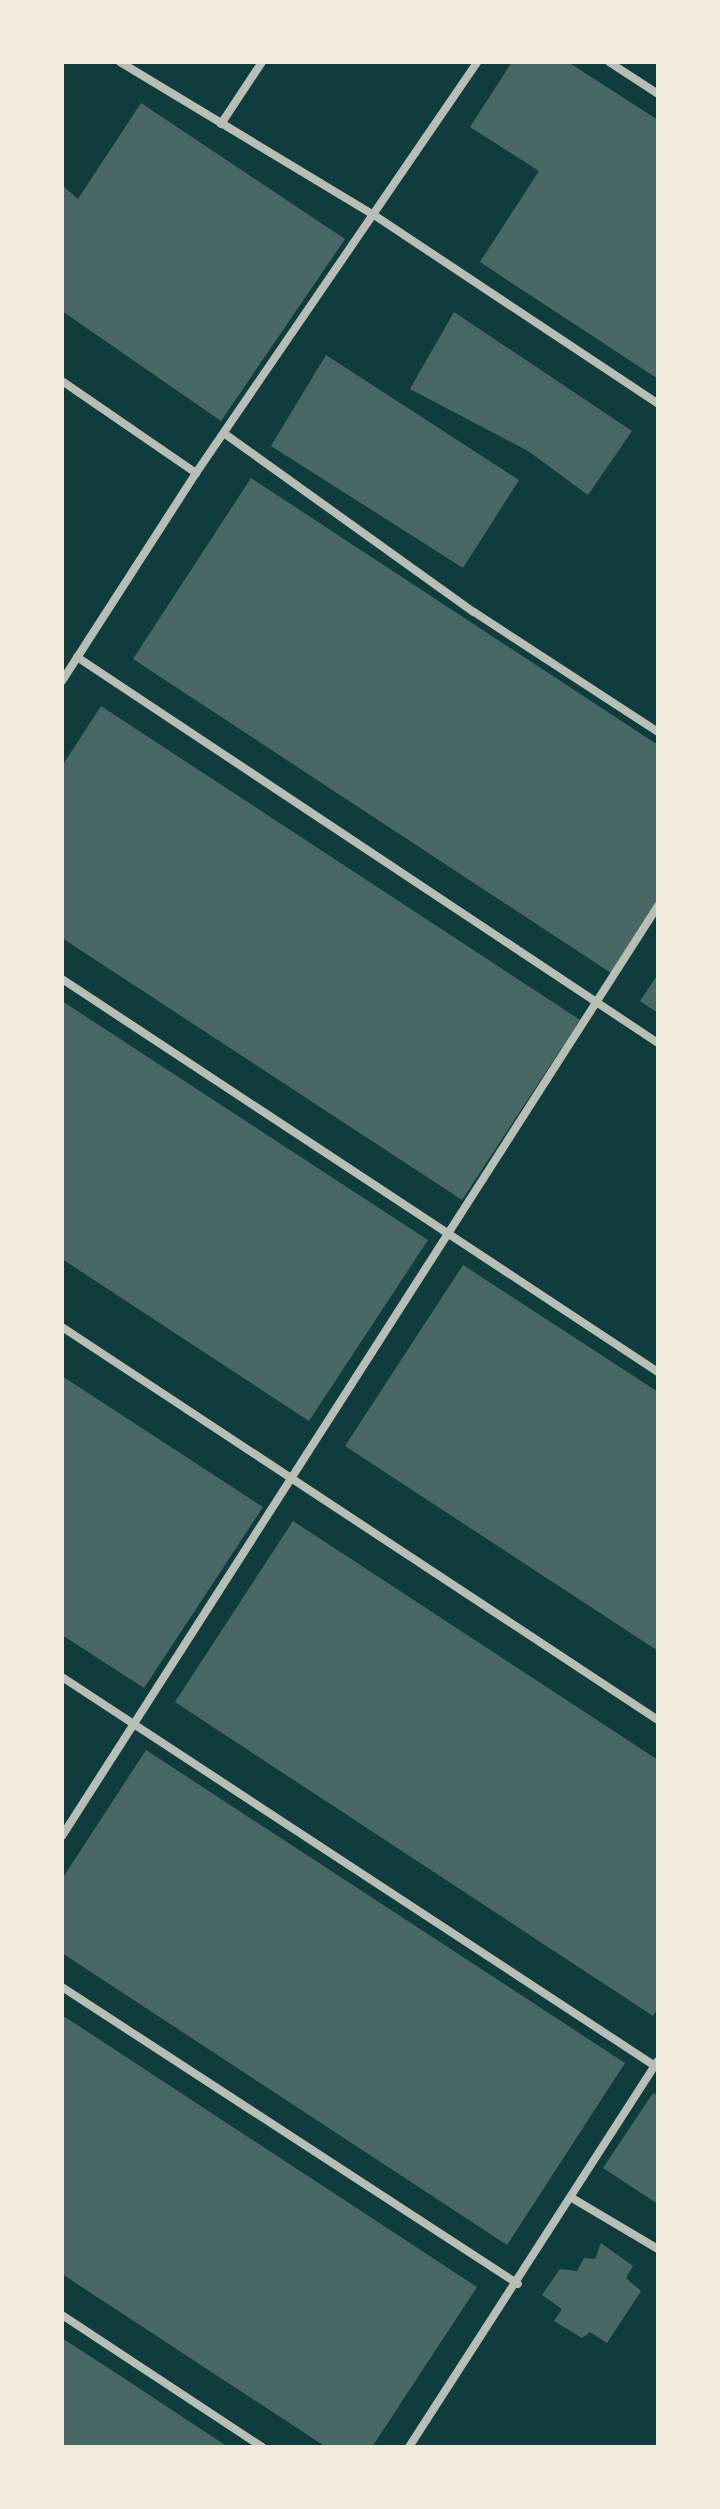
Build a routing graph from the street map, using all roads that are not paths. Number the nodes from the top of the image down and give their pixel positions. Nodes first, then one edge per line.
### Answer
1 (120, 62) edge
2 (262, 62) edge
3 (477, 62) edge
4 (609, 62) edge
5 (658, 94) edge
6 (221, 124) junction
7 (374, 215) junction
8 (62, 381) edge
9 (658, 404) edge
10 (225, 434) junction
11 (196, 473) junction
12 (77, 657) junction
13 (62, 681) edge
14 (658, 732) edge
15 (658, 906) edge
16 (62, 979) edge
17 (596, 1002) junction
18 (658, 1043) edge
19 (450, 1238) junction
20 (62, 1327) edge
21 (658, 1372) edge
22 (293, 1482) junction
23 (62, 1677) edge
24 (658, 1720) edge
25 (134, 1723) junction
26 (62, 1836) edge
27 (62, 1987) edge
28 (656, 2063) edge
29 (572, 2198) junction
30 (658, 2249) edge
31 (518, 2284) junction
32 (62, 2315) edge
33 (262, 2447) edge
34 (409, 2447) edge

1 - 6 street
2 - 6 street
3 - 7 street
4 - 5 street
6 - 7 street
7 - 9 street
7 - 10 street
8 - 11 street
10 - 11 street
10 - 14 street
11 - 12 street
12 - 13 street
12 - 17 street
15 - 17 street
16 - 19 street
17 - 18 street
17 - 19 street
19 - 21 street
19 - 22 street
20 - 22 street
22 - 24 street
22 - 25 street
23 - 25 street
25 - 26 street
25 - 28 street
27 - 31 street
28 - 29 street
29 - 30 street
29 - 31 street
31 - 34 street
32 - 33 street

